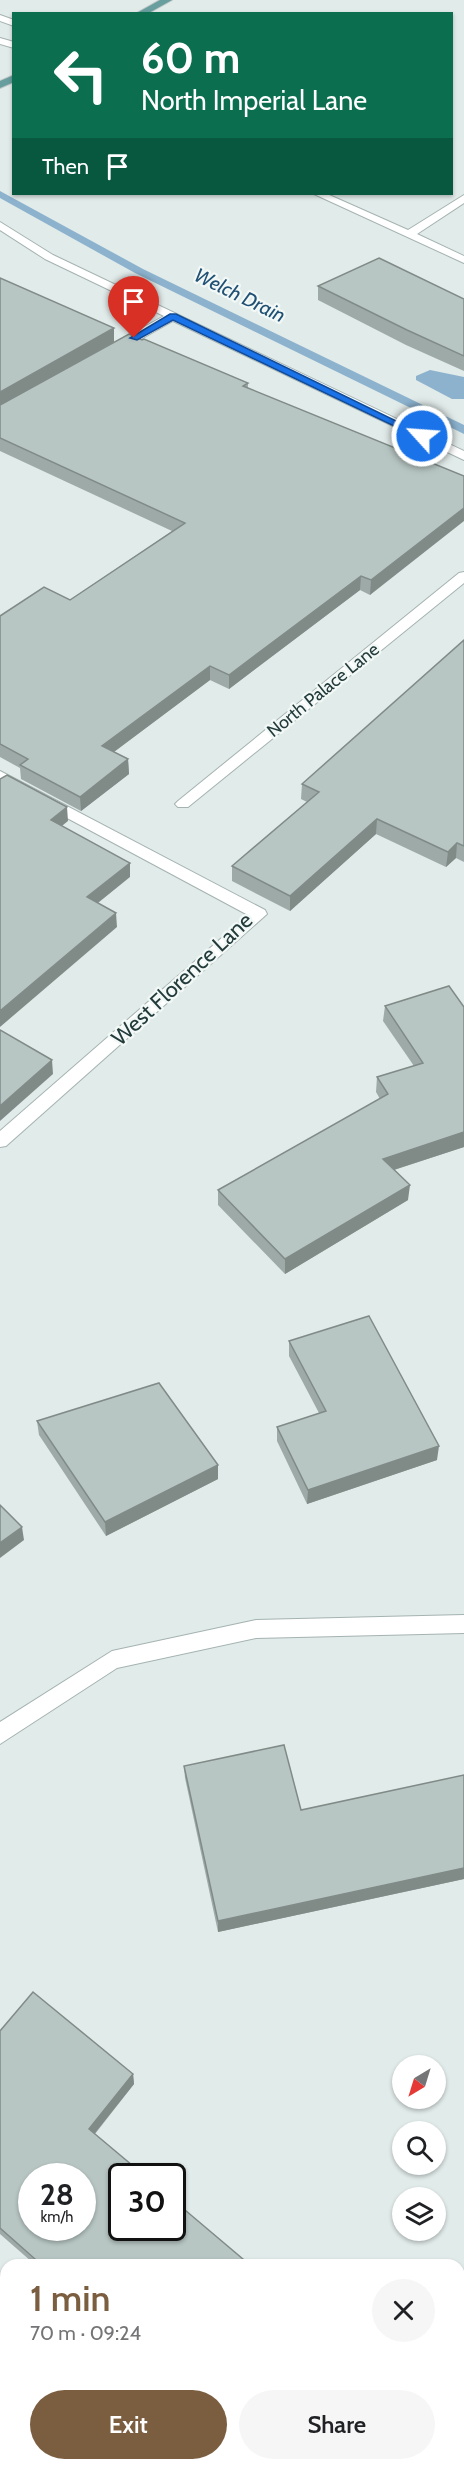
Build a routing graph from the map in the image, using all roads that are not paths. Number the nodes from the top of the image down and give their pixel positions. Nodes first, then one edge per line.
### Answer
1 (167, 0) edge
2 (145, 12) edge
3 (321, 195) edge
4 (464, 198) edge
5 (0, 225) edge
6 (408, 235) junction
7 (464, 260) edge
8 (173, 316) junction
9 (102, 357) edge
10 (464, 456) edge
11 (464, 576) edge
12 (0, 776) edge
13 (183, 804) dead end
14 (0, 1141) edge
15 (464, 1624) edge
16 (0, 1734) edge

1 - 2 main road
3 - 6 street
4 - 6 street
5 - 8 street
6 - 7 street
8 - 9 street
8 - 10 street
11 - 13 street, North Palace Lane
12 - 14 street, West Florence Lane
15 - 16 street

